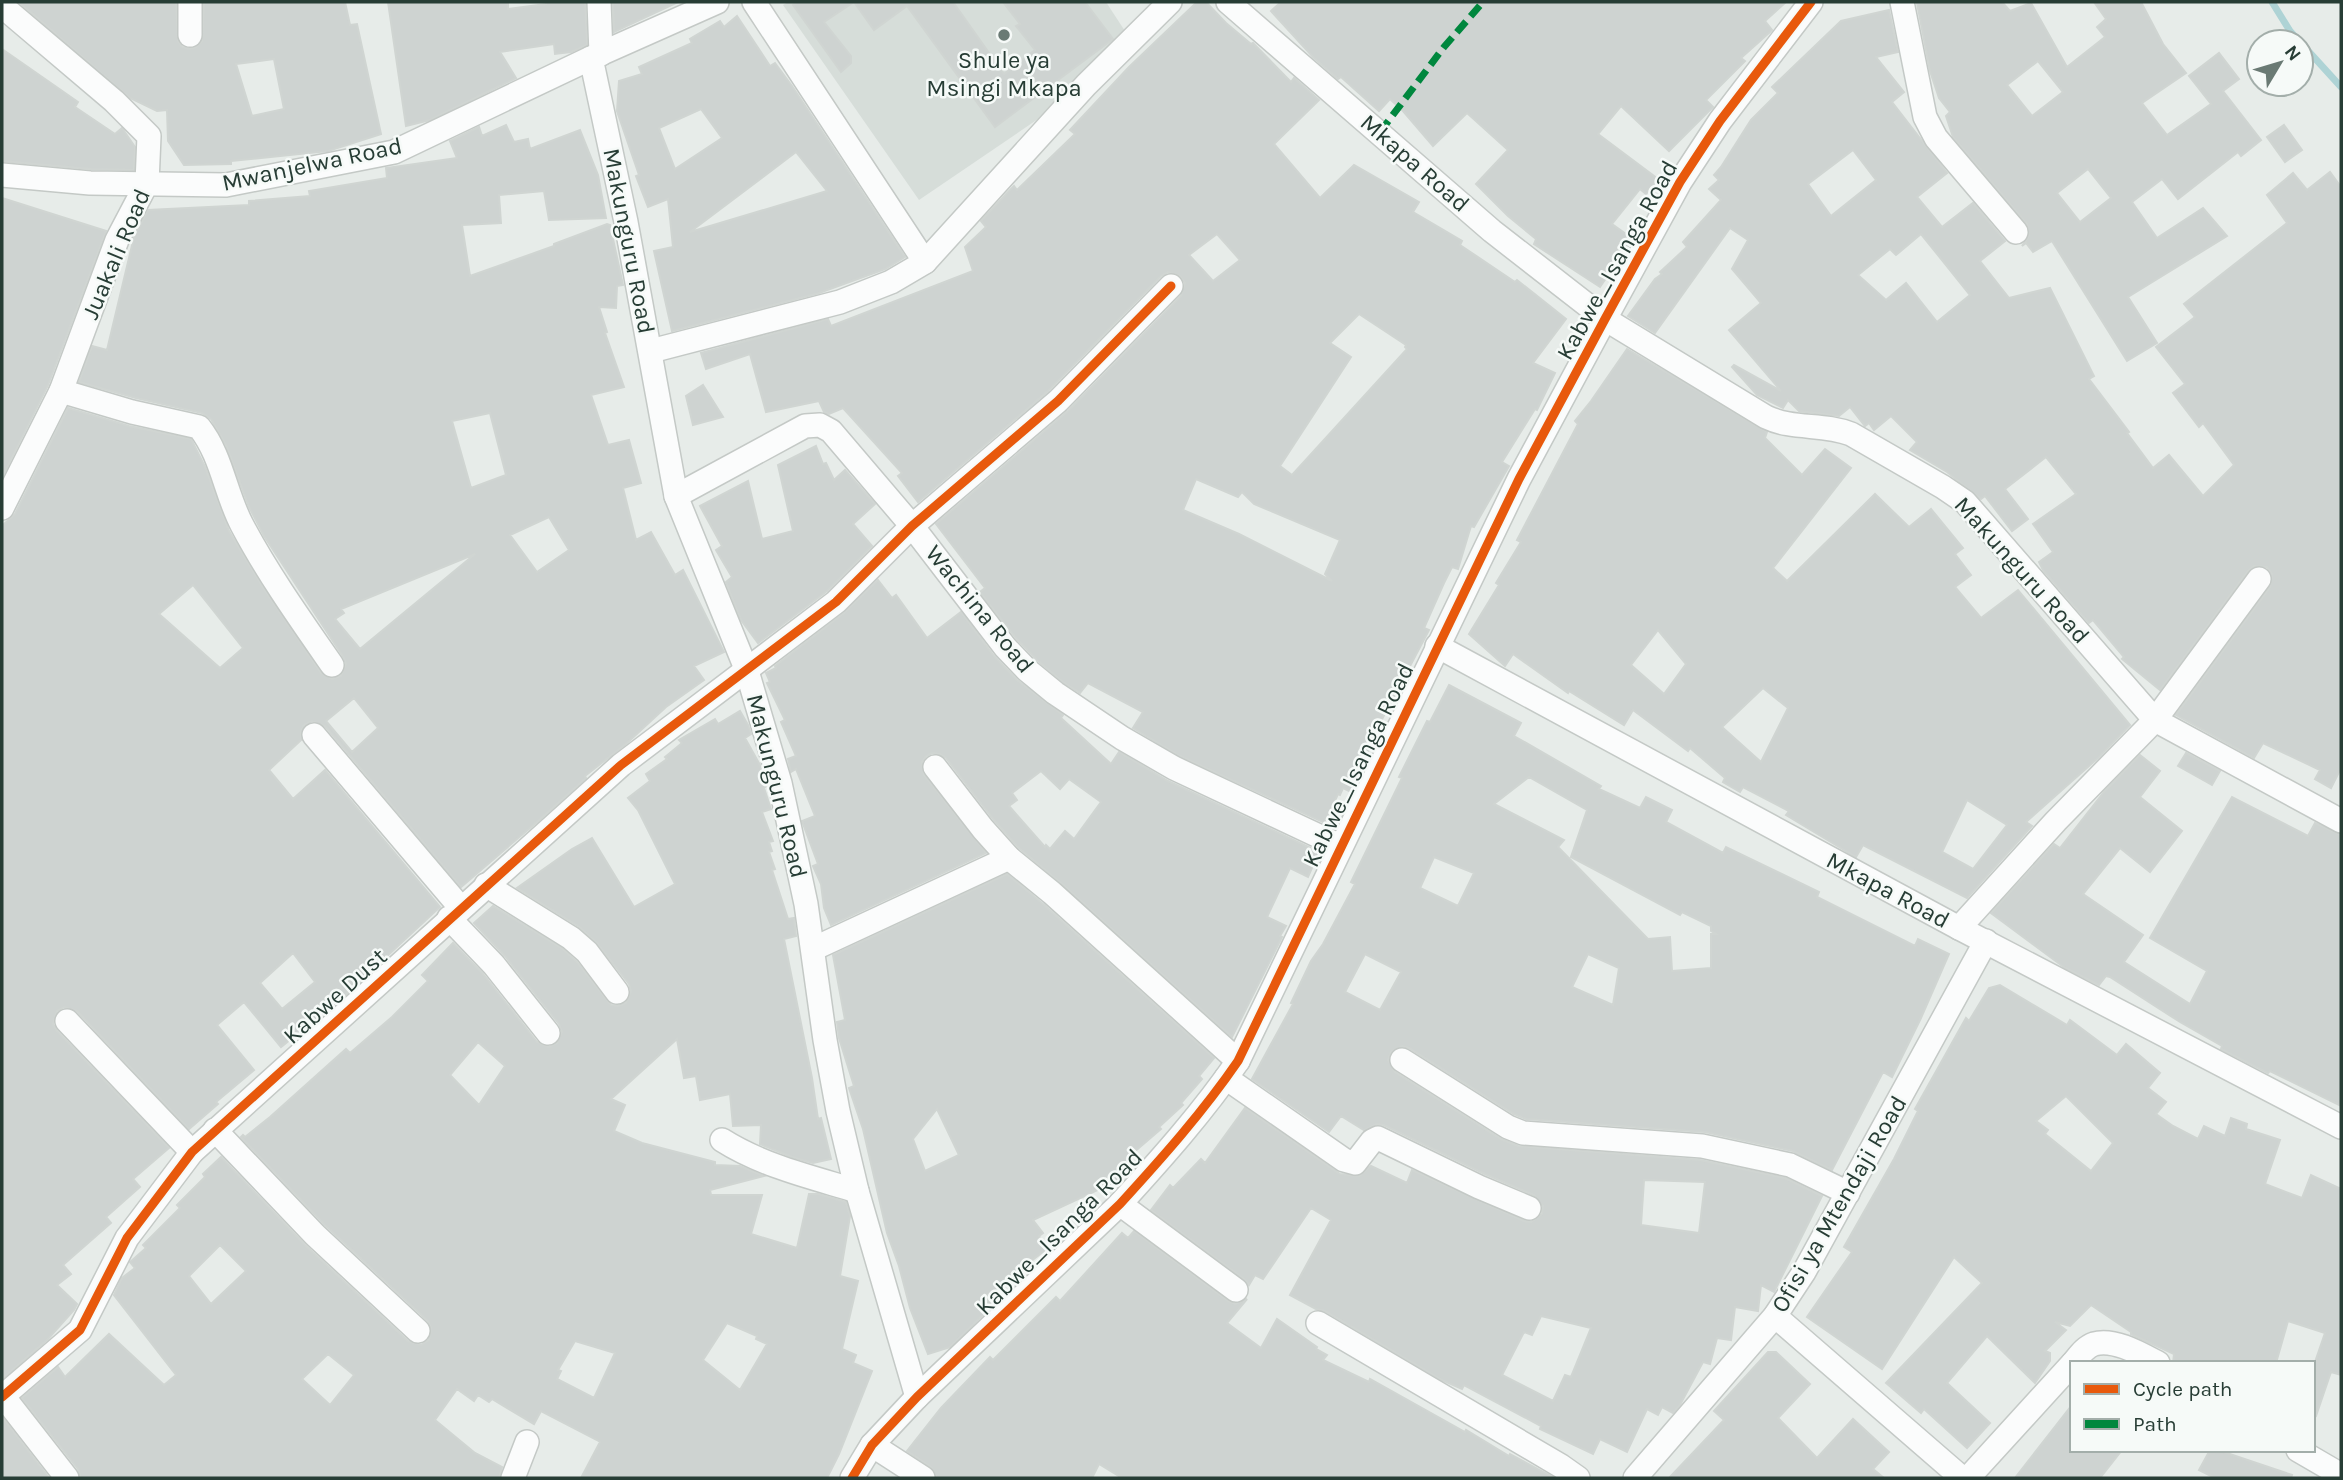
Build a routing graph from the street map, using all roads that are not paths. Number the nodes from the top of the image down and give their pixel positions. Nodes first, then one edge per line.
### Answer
1 (190, 2) edge
2 (599, 2) edge
3 (717, 2) edge
4 (754, 2) edge
5 (1170, 2) edge
6 (1228, 2) edge
7 (1811, 2) edge
8 (1902, 2) edge
9 (2, 6) edge
10 (190, 35) dead end
11 (596, 56) junction
12 (2, 175) edge
13 (147, 183) junction
14 (2016, 232) dead end
15 (925, 262) junction
16 (1171, 286) dead end
17 (1605, 319) junction
18 (651, 351) junction
19 (61, 391) junction
20 (676, 496) junction
21 (2, 508) edge
22 (912, 526) junction
23 (2259, 579) dead end
24 (1437, 646) junction
25 (332, 665) dead end
26 (747, 671) junction
27 (2155, 720) junction
28 (314, 735) dead end
29 (935, 767) dead end
30 (2341, 821) edge
31 (1340, 846) junction
32 (1009, 858) junction
33 (486, 885) junction
34 (455, 913) junction
35 (1959, 928) junction
36 (1986, 941) junction
37 (813, 949) junction
38 (617, 992) dead end
39 (67, 1021) dead end
40 (548, 1033) dead end
41 (1402, 1060) dead end
42 (1232, 1069) junction
43 (2341, 1127) edge
44 (215, 1130) junction
45 (722, 1140) dead end
46 (192, 1152) junction
47 (857, 1191) junction
48 (1848, 1193) junction
49 (1120, 1204) junction
50 (1529, 1208) dead end
51 (1236, 1290) dead end
52 (1775, 1316) junction
53 (1318, 1323) dead end
54 (418, 1331) dead end
55 (2074, 1361) edge
56 (2154, 1361) edge
57 (2070, 1365) edge
58 (2, 1396) edge
59 (917, 1397) junction
60 (527, 1442) dead end
61 (872, 1445) junction
62 (2301, 1452) edge
63 (2341, 1475) edge
64 (67, 1478) edge
65 (513, 1478) edge
66 (852, 1478) edge
67 (923, 1478) edge
68 (1578, 1478) edge
69 (1635, 1478) edge
70 (1962, 1478) edge
71 (1968, 1478) edge

1 - 10 street
2 - 11 street, Makunguru Road
3 - 11 street, Mwanjelwa Road
4 - 15 street
5 - 15 street
6 - 17 street, Mkapa Road
7 - 17 street, Kabwe_Isanga Road
8 - 14 street
9 - 13 street, Juakali Road
11 - 13 street, Mwanjelwa Road
11 - 18 street, Makunguru Road
12 - 13 street, Mwanjelwa Road
13 - 19 street, Juakali Road
15 - 18 street
16 - 22 street, Kabwe Dust
17 - 24 street, Kabwe_Isanga Road
17 - 27 street, Makunguru Road
18 - 20 street, Makunguru Road
19 - 21 street, Juakali Road
19 - 25 street
20 - 22 street, Wachina Road
20 - 26 street, Makunguru Road
22 - 26 street, Kabwe Dust
22 - 31 street, Wachina Road
23 - 27 street
24 - 31 street, Kabwe_Isanga Road
24 - 35 street, Mkapa Road
26 - 33 street, Kabwe Dust
26 - 37 street, Makunguru Road
27 - 30 street, Makunguru Road
27 - 35 street
28 - 34 street
29 - 32 street
31 - 42 street, Kabwe_Isanga Road
32 - 37 street
32 - 42 street
33 - 34 street, Kabwe Dust
33 - 38 street
34 - 40 street
34 - 44 street, Kabwe Dust
35 - 36 street, Mkapa Road
36 - 43 street, Mkapa Road
36 - 48 street, Ofisi ya Mtendaji Road
37 - 47 street, Makunguru Road
39 - 46 street
41 - 48 street
42 - 49 street, Kabwe_Isanga Road
42 - 50 street
44 - 46 street, Kabwe Dust
44 - 54 street
45 - 47 street
46 - 58 street, Kabwe Dust
47 - 59 street, Makunguru Road
48 - 52 street, Ofisi ya Mtendaji Road
49 - 51 street
49 - 59 street, Kabwe_Isanga Road
52 - 69 street, Ofisi ya Mtendaji Road
52 - 70 street
53 - 68 street
55 - 56 street
57 - 71 street
58 - 64 street
59 - 61 street, Kabwe_Isanga Road
60 - 65 street
61 - 66 street, Kabwe_Isanga Road
61 - 67 street
62 - 63 street

